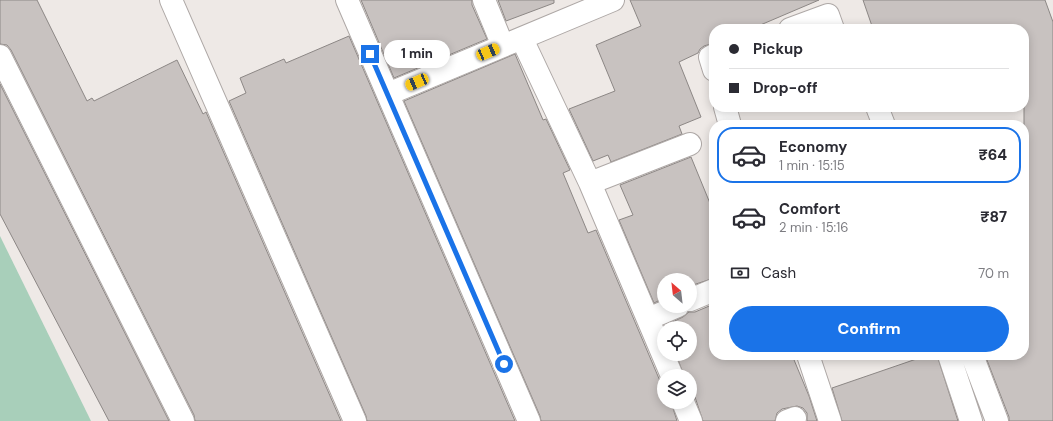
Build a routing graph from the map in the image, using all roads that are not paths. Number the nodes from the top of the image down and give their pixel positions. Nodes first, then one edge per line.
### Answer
1 (171, 0) edge
2 (347, 0) edge
3 (484, 0) edge
4 (613, 0) edge
5 (804, 24) edge
6 (831, 24) edge
7 (512, 43) junction
8 (0, 56) edge
9 (388, 94) junction
10 (690, 144) dead end
11 (590, 183) junction
12 (709, 292) edge
13 (697, 297) edge
14 (662, 313) edge
15 (648, 319) junction
16 (810, 360) edge
17 (951, 360) edge
18 (974, 360) edge
19 (669, 369) edge
20 (686, 409) edge
21 (183, 421) edge
22 (355, 421) edge
23 (529, 421) edge
24 (691, 421) edge
25 (830, 421) edge
26 (971, 421) edge
27 (997, 421) edge

1 - 22 street
2 - 9 street
3 - 7 street
4 - 7 street
5 - 6 street
7 - 9 street
7 - 11 street
8 - 21 street
9 - 23 street
10 - 11 street
11 - 15 street
12 - 13 street
14 - 15 street
15 - 19 street
16 - 25 street
17 - 26 street
18 - 27 street
20 - 24 street

